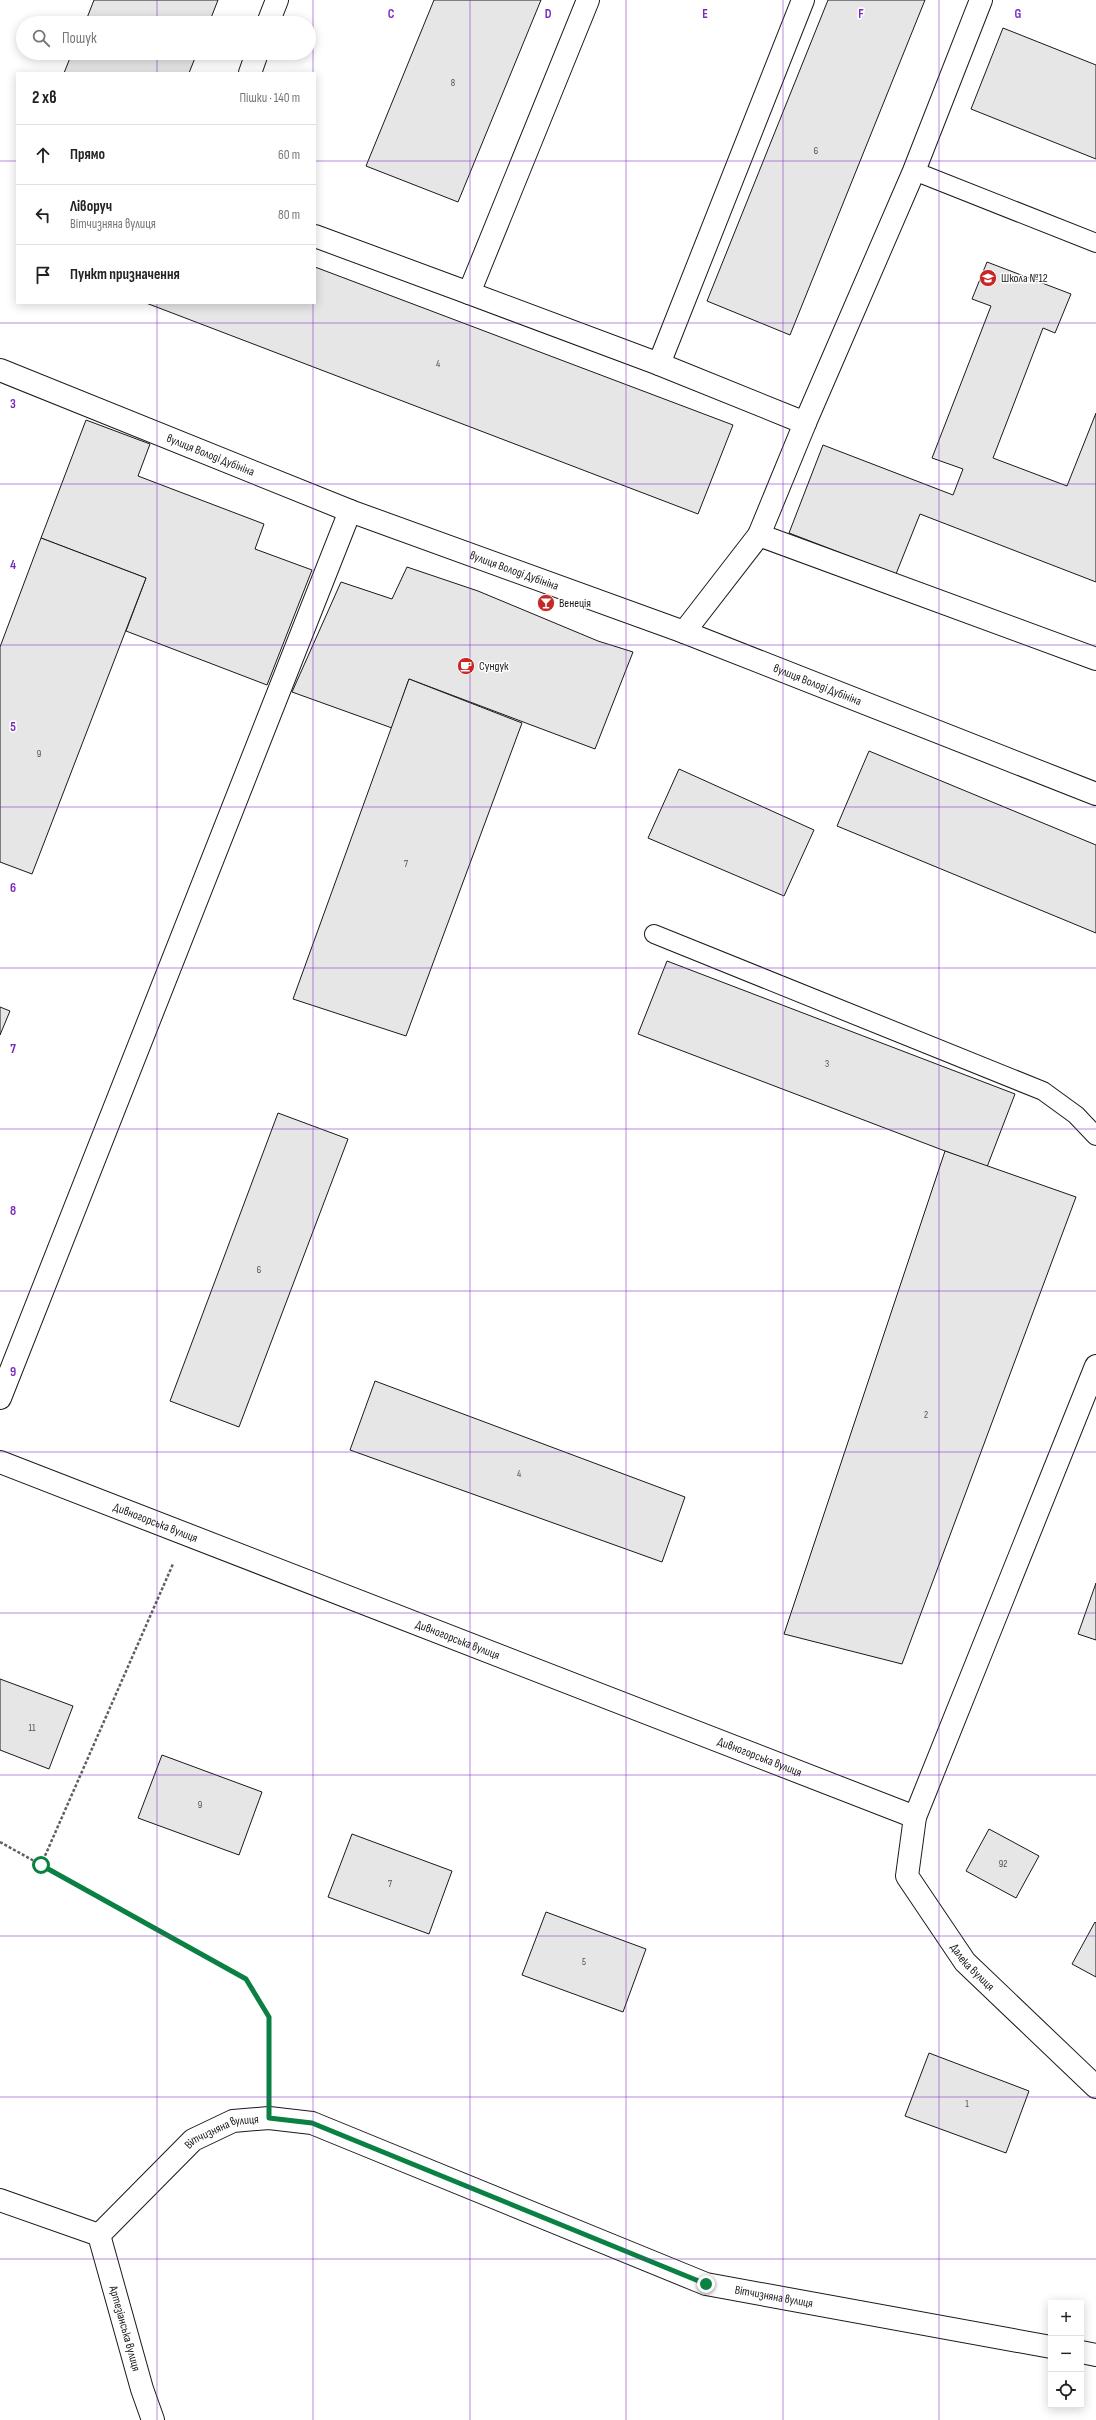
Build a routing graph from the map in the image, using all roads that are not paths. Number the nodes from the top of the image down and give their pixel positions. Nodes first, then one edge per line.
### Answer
1 (277, 0) edge
2 (588, 0) edge
3 (803, 0) edge
4 (981, 0) edge
5 (271, 16) edge
6 (255, 60) edge
7 (250, 72) edge
8 (914, 171) junction
9 (316, 236) edge
10 (1096, 243) edge
11 (469, 293) junction
12 (659, 364) junction
13 (0, 370) edge
14 (805, 423) junction
15 (350, 511) junction
16 (758, 535) junction
17 (684, 632) junction
18 (1096, 659) edge
19 (1096, 794) edge
20 (654, 934) dead end
21 (1096, 1136) edge
22 (1096, 1366) edge
23 (0, 1398) edge
24 (0, 1462) edge
25 (915, 1818) junction
26 (1096, 2087) edge
27 (0, 2200) edge
28 (99, 2235) junction
29 (1048, 2346) edge
30 (1084, 2353) edge
31 (1096, 2355) edge
32 (154, 2420) edge

1 - 5 street
2 - 11 street
3 - 12 street
4 - 8 street
6 - 7 street
8 - 10 lane
8 - 14 street
9 - 11 street
11 - 12 street
12 - 14 street
13 - 15 street, вулиця Володі Дубініна
14 - 16 street
15 - 17 street, вулиця Володі Дубініна
15 - 23 street
16 - 17 street
16 - 18 street
17 - 19 street, вулиця Володі Дубініна
20 - 21 lane
22 - 25 street, Далека вулиця
24 - 25 street, Дивногорська вулиця
25 - 26 street, Далека вулиця
27 - 28 street
28 - 29 street, Вітчизняна вулиця
28 - 32 street, Артезіанська вулиця
30 - 31 street

